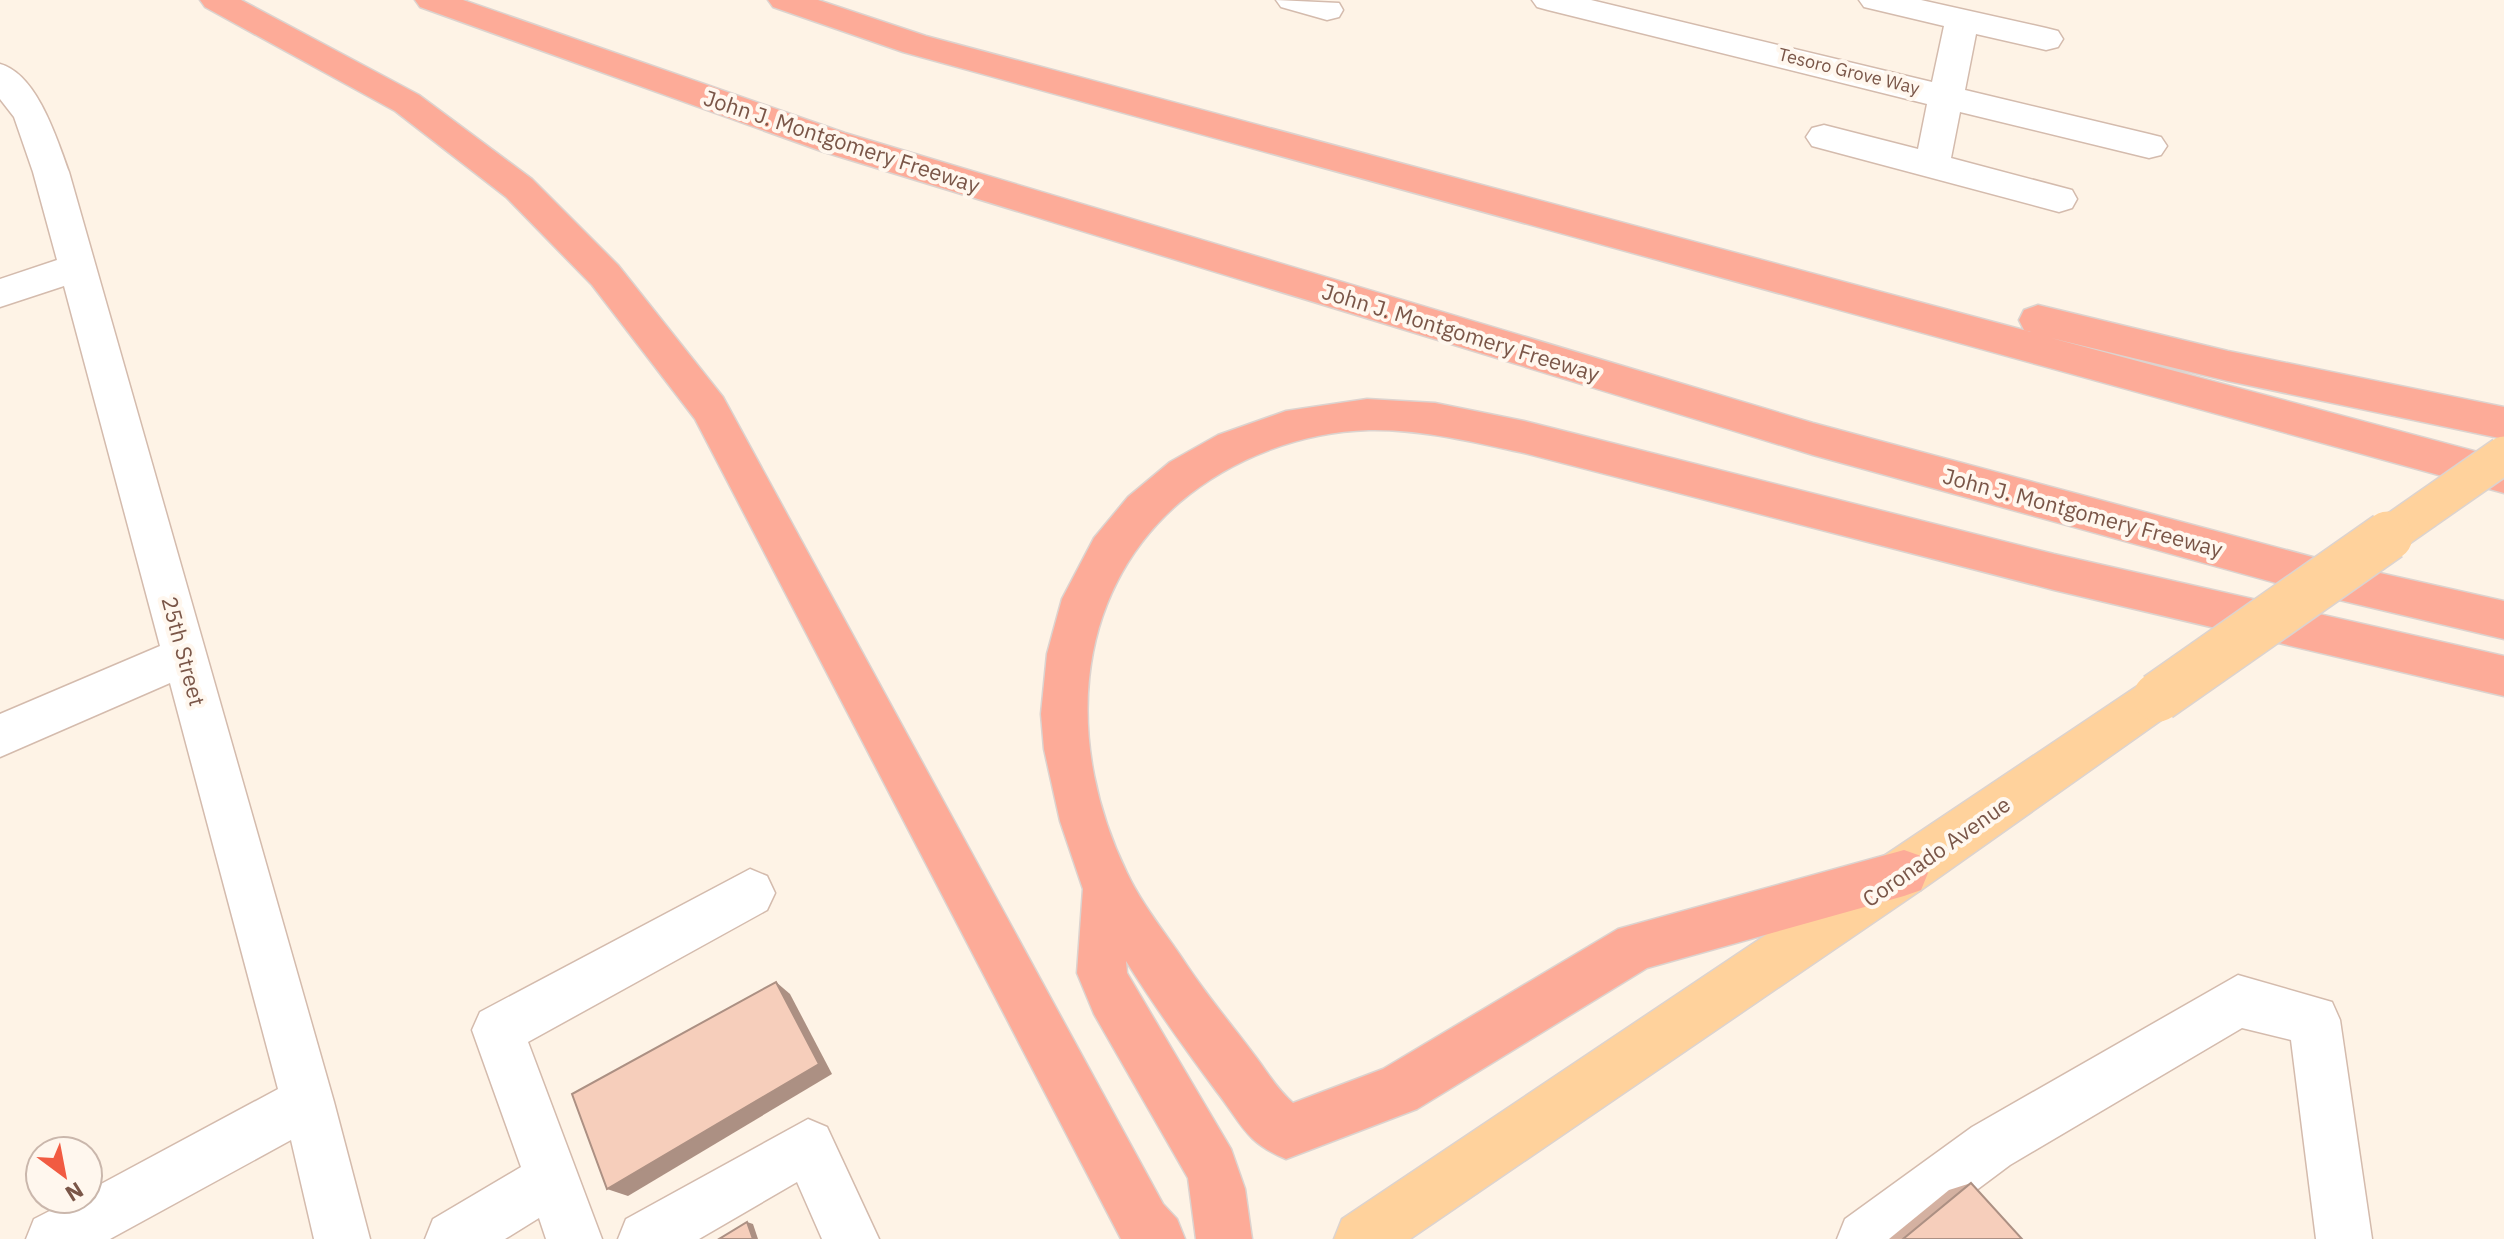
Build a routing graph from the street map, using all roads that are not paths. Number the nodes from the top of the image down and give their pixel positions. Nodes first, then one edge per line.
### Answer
1 (216, 0) edge
2 (431, 0) edge
3 (784, 0) edge
4 (1292, 0) edge
5 (1548, 0) edge
6 (1875, 0) edge
7 (1327, 10) dead end
8 (1962, 20) junction
9 (2046, 39) dead end
10 (0, 75) edge
11 (1948, 96) junction
12 (1824, 137) dead end
13 (2149, 146) dead end
14 (1932, 165) junction
15 (1465, 194) junction
16 (2059, 199) dead end
17 (77, 267) junction
18 (0, 293) edge
19 (2504, 423) edge
20 (2504, 455) edge
21 (2504, 476) edge
22 (2504, 620) edge
23 (186, 655) junction
24 (2504, 676) edge
25 (0, 736) edge
26 (1904, 873) junction
27 (1108, 889) junction
28 (750, 893) dead end
29 (308, 1102) junction
30 (553, 1179) junction
31 (54, 1239) edge
32 (342, 1239) edge
33 (453, 1239) edge
34 (574, 1239) edge
35 (646, 1239) edge
36 (851, 1239) edge
37 (1157, 1239) edge
38 (1224, 1239) edge
39 (1362, 1239) edge
40 (1865, 1239) edge
41 (2344, 1239) edge

1 - 37 highway
2 - 22 highway, John J. Montgomery Freeway
3 - 15 highway
4 - 7 street
5 - 11 street, Tesoro Grove Way
6 - 8 street
8 - 9 street
8 - 11 street
10 - 17 street, 25th Street
11 - 13 street, Tesoro Grove Way
11 - 14 street
12 - 14 street
14 - 16 street
15 - 19 highway
15 - 21 highway
17 - 18 street
17 - 23 street, 25th Street
20 - 26 main road, Coronado Avenue, bridge
23 - 25 street
23 - 29 street, 25th Street
24 - 27 highway
26 - 27 highway
26 - 39 main road, Coronado Avenue
27 - 38 highway
28 - 30 street
29 - 31 street
29 - 32 street, 25th Street
30 - 33 street
30 - 34 street
35 - 36 street
40 - 41 street

